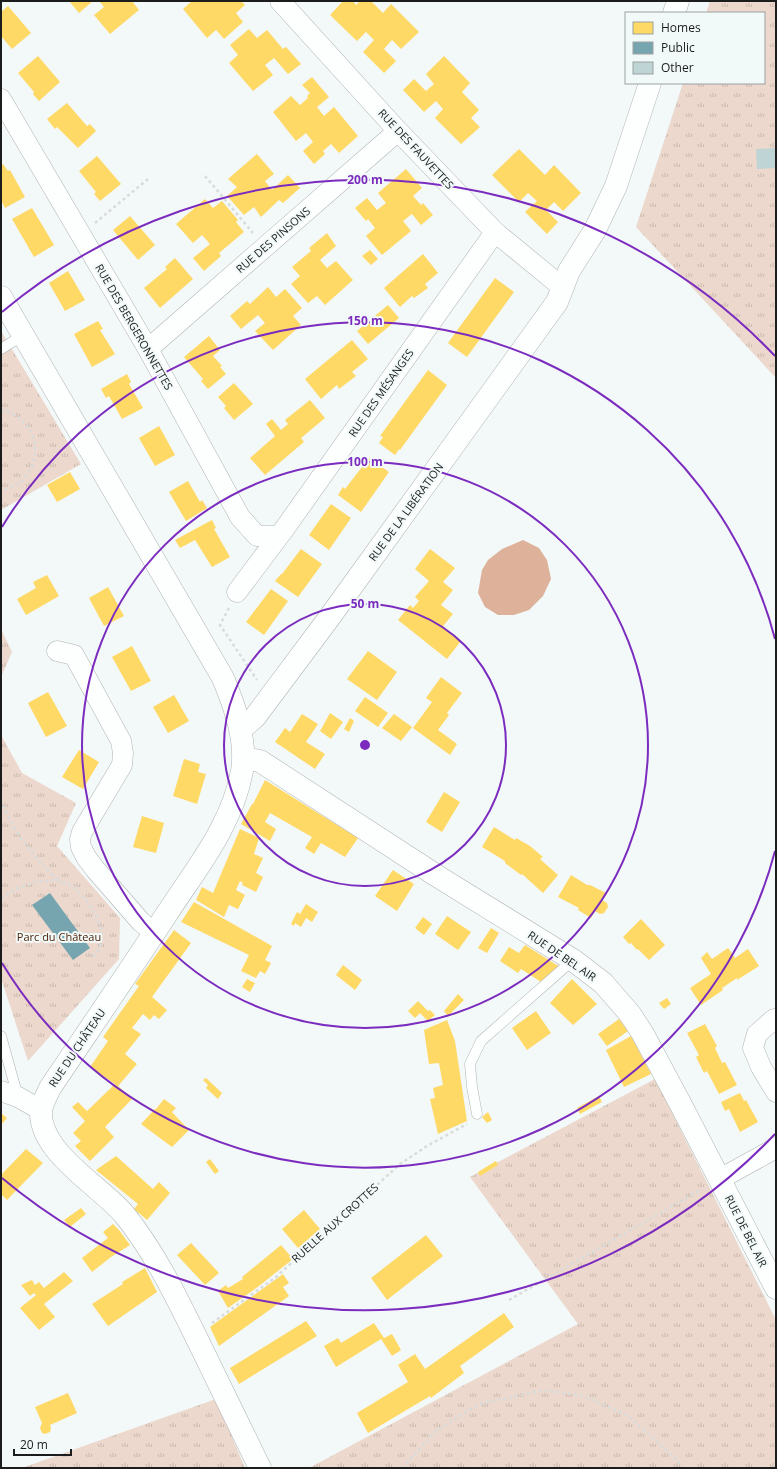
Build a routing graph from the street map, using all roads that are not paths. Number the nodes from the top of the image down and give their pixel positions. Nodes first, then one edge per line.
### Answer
1 (280, 1) edge
2 (678, 1) edge
3 (674, 12) edge
4 (650, 84) edge
5 (1, 99) edge
6 (398, 131) junction
7 (495, 232) junction
8 (562, 287) junction
9 (1, 297) edge
10 (23, 336) junction
11 (1, 349) edge
12 (148, 349) junction
13 (277, 536) junction
14 (237, 592) road end
15 (57, 650) dead end
16 (240, 730) junction
17 (243, 758) junction
18 (154, 932) junction
19 (572, 960) junction
20 (774, 1019) dead end
21 (1, 1036) edge
22 (776, 1092) edge
23 (9, 1094) edge
24 (41, 1110) junction
25 (477, 1114) road end
26 (776, 1147) edge
27 (720, 1179) junction
28 (776, 1288) edge
29 (260, 1468) edge

1 - 6 street, RUE DES FAUVETTES
2 - 3 street
4 - 8 street, RUE DE LA LIBÉRATION
5 - 12 street, RUE DES BERGERONNETTES
6 - 7 street, RUE DES FAUVETTES
6 - 12 street, RUE DES PINSONS
7 - 8 street, RUE DES FAUVETTES
7 - 13 street, RUE DES MÉSANGES
8 - 16 street, RUE DE LA LIBÉRATION
9 - 10 street, RUE DU CHÂTEAU
10 - 11 lane
10 - 16 street, RUE DU CHÂTEAU
12 - 13 street, RUE DES BERGERONNETTES
13 - 14 street, RUE DES MÉSANGES
15 - 18 street
16 - 17 street, RUE DU CHÂTEAU
17 - 18 street, RUE DU CHÂTEAU
17 - 19 street, RUE DE BEL AIR
18 - 24 street, RUE DU CHÂTEAU
19 - 25 lane
19 - 27 street, RUE DE BEL AIR
20 - 22 street
21 - 23 lane
23 - 24 street
24 - 29 street
26 - 27 street
27 - 28 street, RUE DE BEL AIR

